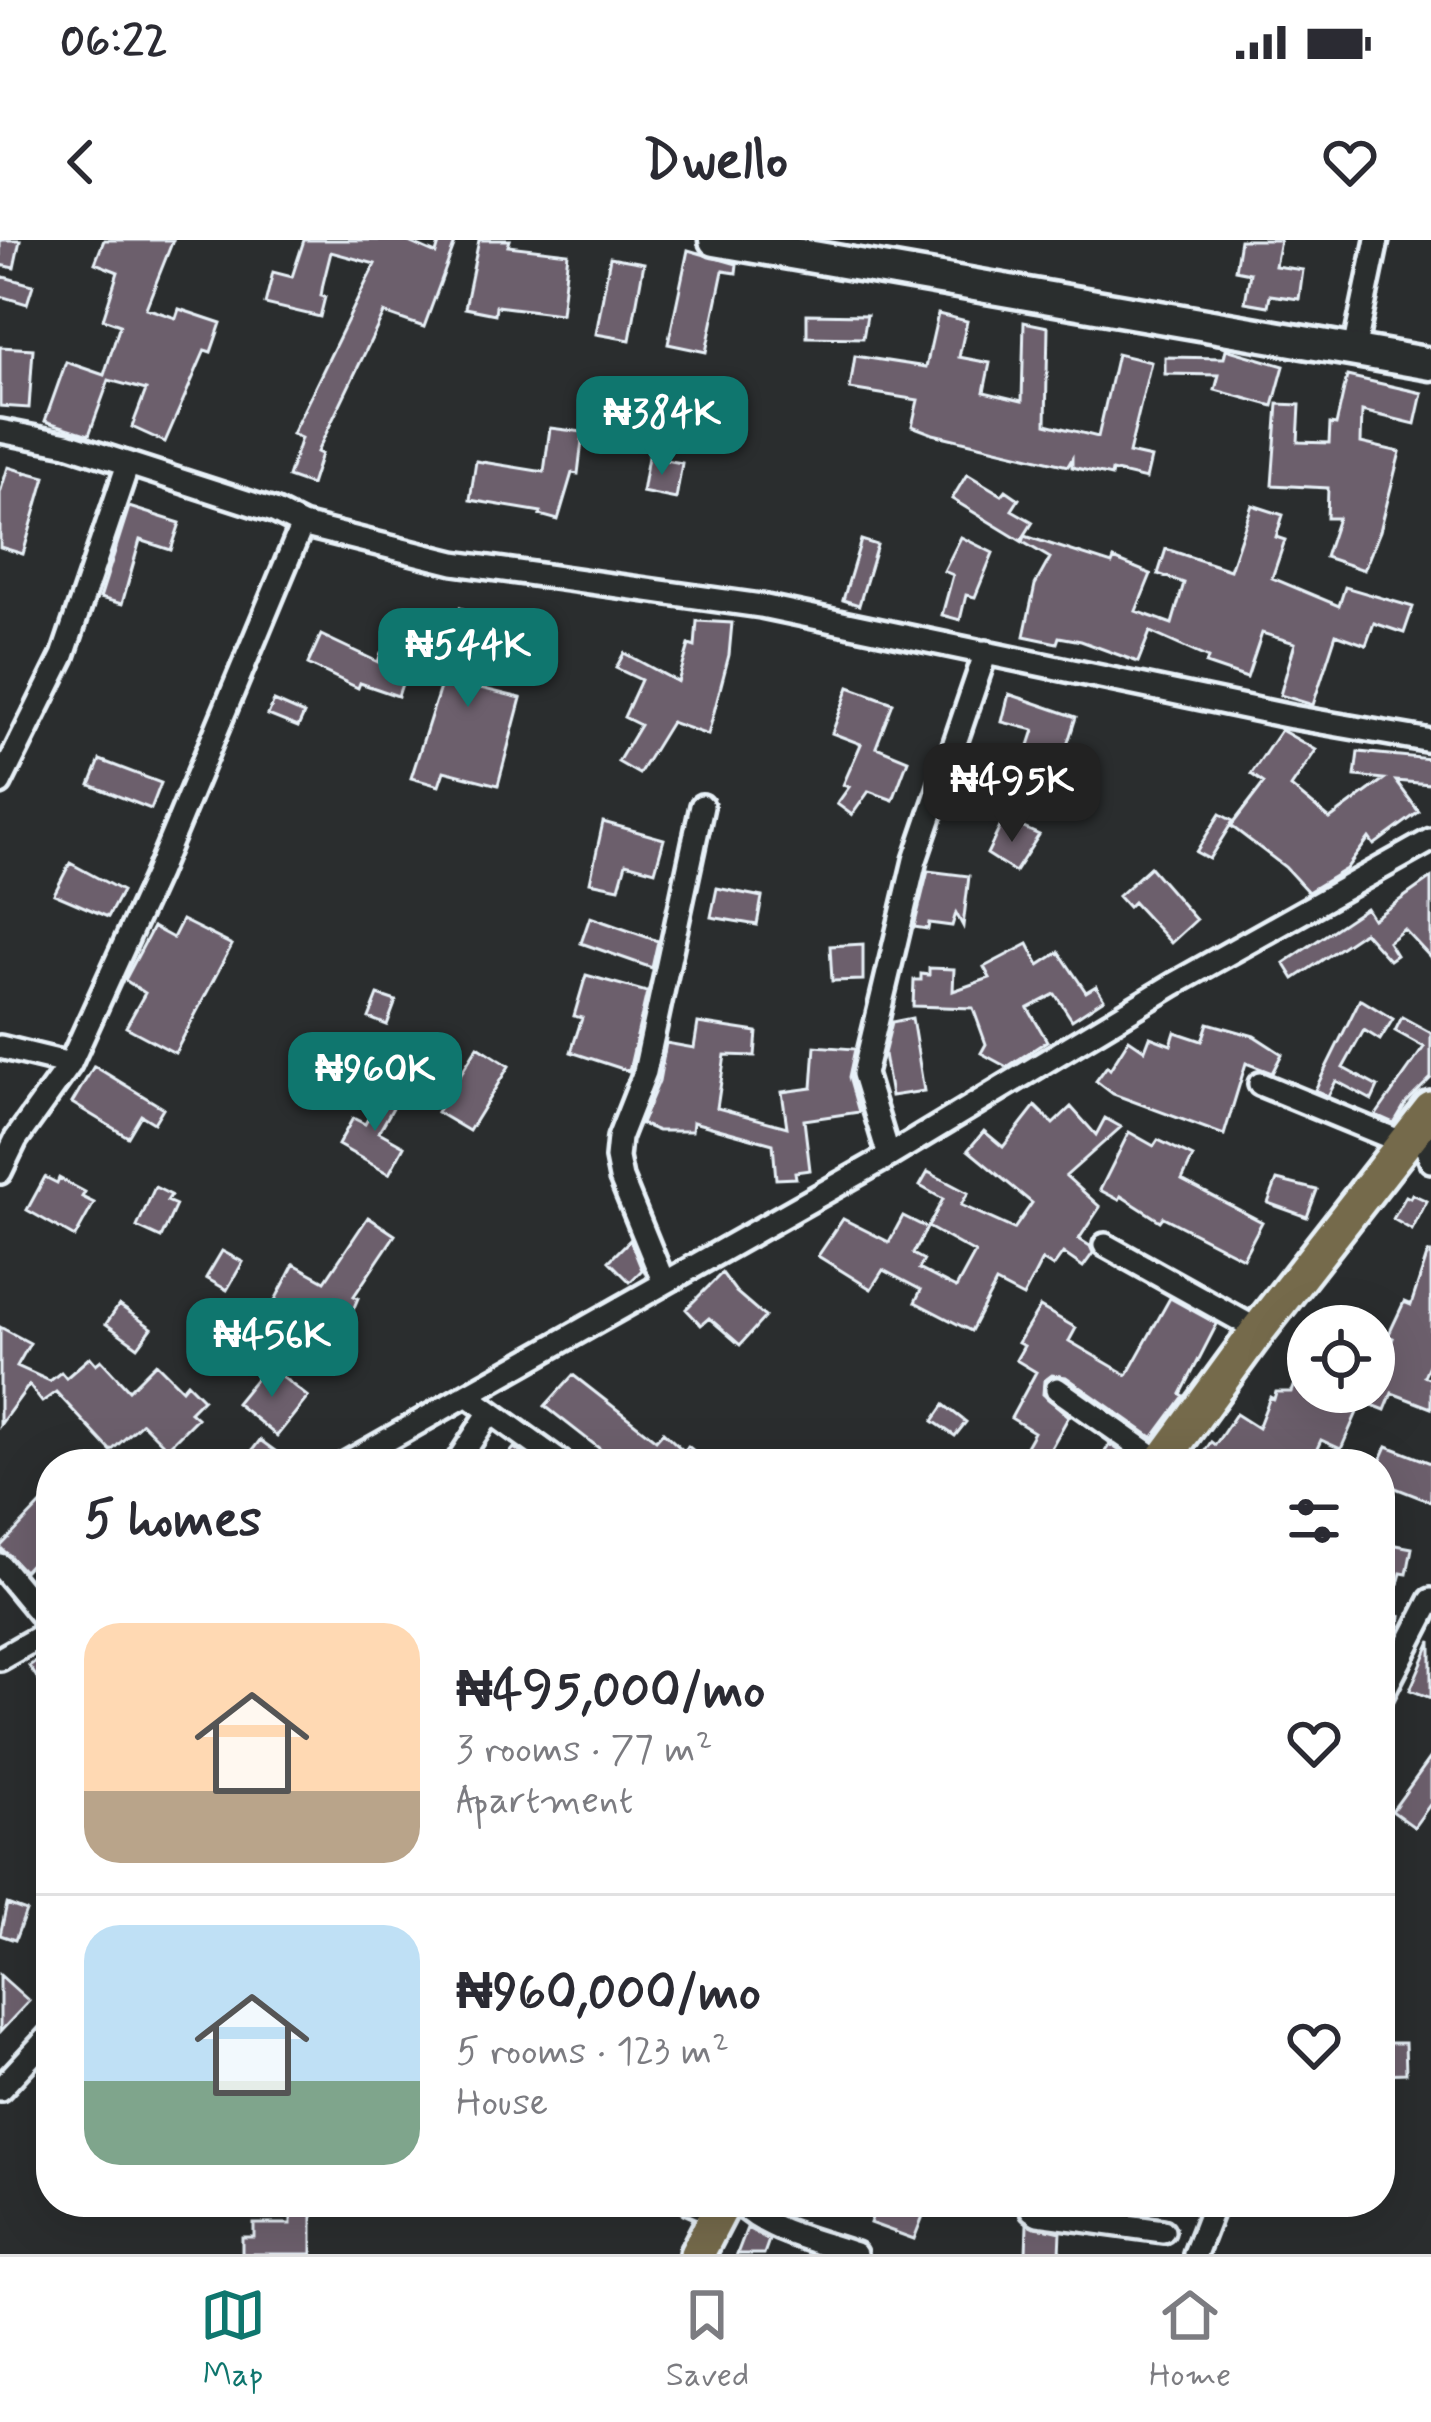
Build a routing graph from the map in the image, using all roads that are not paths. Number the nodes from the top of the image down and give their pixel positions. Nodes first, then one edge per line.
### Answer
1 (715, 240) edge
2 (1377, 240) edge
3 (817, 250) edge
4 (1354, 350) junction
5 (1431, 364) edge
6 (0, 431) edge
7 (128, 464) junction
8 (302, 525) junction
9 (986, 652) junction
10 (1431, 740) edge
11 (0, 783) edge
12 (702, 806) dead end
13 (1431, 839) edge
14 (0, 1047) edge
15 (70, 1064) junction
16 (1260, 1084) dead end
17 (1421, 1135) edge
18 (890, 1156) junction
19 (0, 1172) edge
20 (1105, 1245) dead end
21 (664, 1283) junction
22 (1258, 1330) junction
23 (1057, 1389) dead end
24 (466, 1395) junction
25 (490, 1412) junction
26 (371, 1449) edge
27 (465, 1449) edge
28 (542, 1449) edge
29 (1141, 1449) edge
30 (1170, 1449) edge
31 (0, 1565) edge
32 (1431, 1600) edge
33 (36, 1610) edge
34 (36, 1638) edge
35 (0, 1659) edge
36 (1395, 1670) edge
37 (36, 2050) edge
38 (0, 2089) edge
39 (712, 2217) edge
40 (758, 2217) edge
41 (1055, 2217) edge
42 (1209, 2217) edge
43 (1163, 2230) dead end
44 (698, 2254) edge
45 (855, 2254) edge
46 (1195, 2254) edge

1 - 3 street
2 - 4 street
3 - 4 street
4 - 5 street
6 - 7 street
7 - 8 street
7 - 11 street
8 - 9 street
8 - 15 street
9 - 10 street
9 - 18 street
12 - 21 street
13 - 18 street
14 - 15 street
15 - 19 street
16 - 17 street
17 - 22 main road
18 - 21 street
20 - 22 street
21 - 24 street
22 - 30 main road
23 - 29 street
24 - 25 street
24 - 26 street
25 - 27 street
25 - 28 street
31 - 33 street
32 - 36 street
34 - 35 street
37 - 38 street
39 - 44 main road
40 - 45 street
41 - 43 street
42 - 46 street

